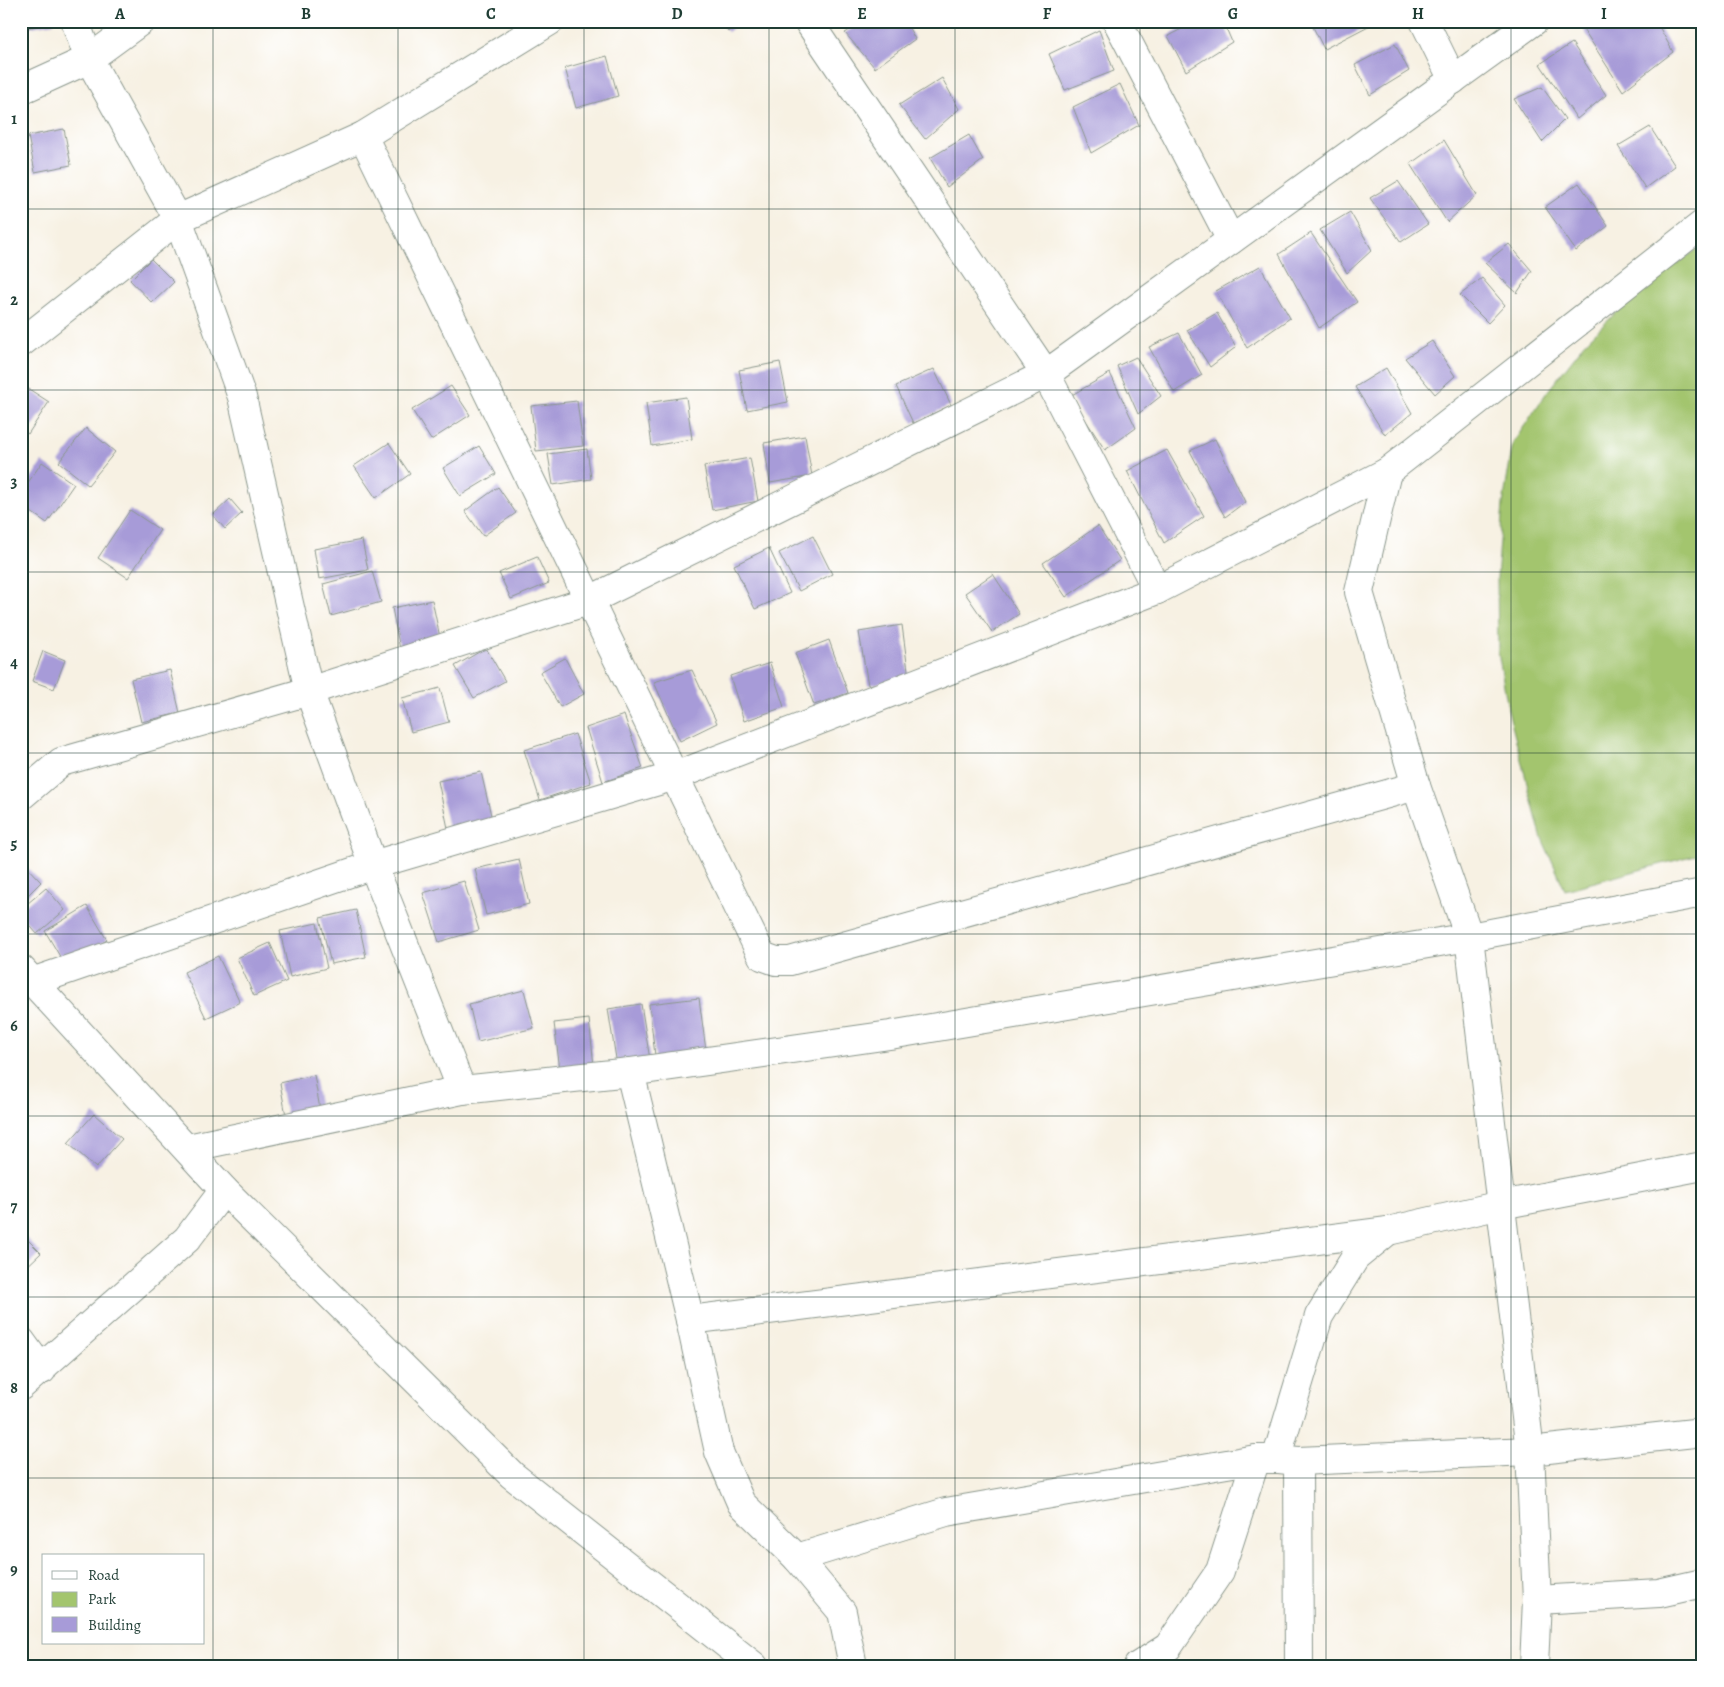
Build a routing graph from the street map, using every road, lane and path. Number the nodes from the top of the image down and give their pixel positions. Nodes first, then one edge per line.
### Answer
1 (75, 21) edge
2 (141, 21) edge
3 (550, 21) edge
4 (808, 21) edge
5 (1117, 21) edge
6 (1424, 21) edge
7 (1534, 21) edge
8 (89, 59) junction
9 (1453, 80) junction
10 (21, 90) edge
11 (364, 136) junction
12 (178, 219) junction
13 (1703, 224) edge
14 (1231, 240) junction
15 (21, 343) edge
16 (1046, 374) junction
17 (1387, 472) junction
18 (1157, 590) junction
19 (588, 601) junction
20 (309, 691) junction
21 (675, 776) junction
22 (1416, 786) junction
23 (21, 796) edge
24 (374, 865) junction
25 (1703, 893) edge
26 (1469, 937) junction
27 (27, 976) edge
28 (630, 1072) junction
29 (462, 1090) junction
30 (188, 1148) junction
31 (1703, 1166) edge
32 (224, 1190) junction
33 (1501, 1205) junction
34 (1388, 1231) junction
35 (690, 1320) junction
36 (21, 1340) edge
37 (42, 1370) junction
38 (21, 1386) edge
39 (1703, 1432) edge
40 (1530, 1451) junction
41 (1277, 1460) junction
42 (797, 1558) junction
43 (1703, 1583) edge
44 (1537, 1600) junction
45 (754, 1666) edge
46 (852, 1666) edge
47 (1138, 1666) edge
48 (1299, 1666) edge
49 (1534, 1666) edge

1 - 8 street
2 - 8 street
3 - 11 street
4 - 16 street
5 - 14 street
6 - 9 street
7 - 9 street
8 - 10 street
8 - 12 street
9 - 14 street
11 - 12 street
11 - 19 street
12 - 15 street
12 - 20 street
13 - 17 street
14 - 16 street
16 - 18 street
16 - 19 street
17 - 18 street
17 - 22 street
18 - 21 street
19 - 20 street
19 - 21 street
20 - 23 street
20 - 24 street
21 - 22 street
21 - 24 street
22 - 26 street
24 - 27 street
24 - 29 street
25 - 26 street
26 - 28 street
26 - 33 street
27 - 30 street
28 - 29 street
28 - 35 street
29 - 30 street
30 - 32 street
31 - 33 street
32 - 37 street
32 - 45 street
33 - 34 street
33 - 40 street
34 - 35 street
34 - 41 street
35 - 42 street
36 - 37 street
37 - 38 street
39 - 40 street
40 - 41 street
40 - 44 street
41 - 42 street
41 - 47 street
41 - 48 street
42 - 46 street
43 - 44 street
44 - 49 street

